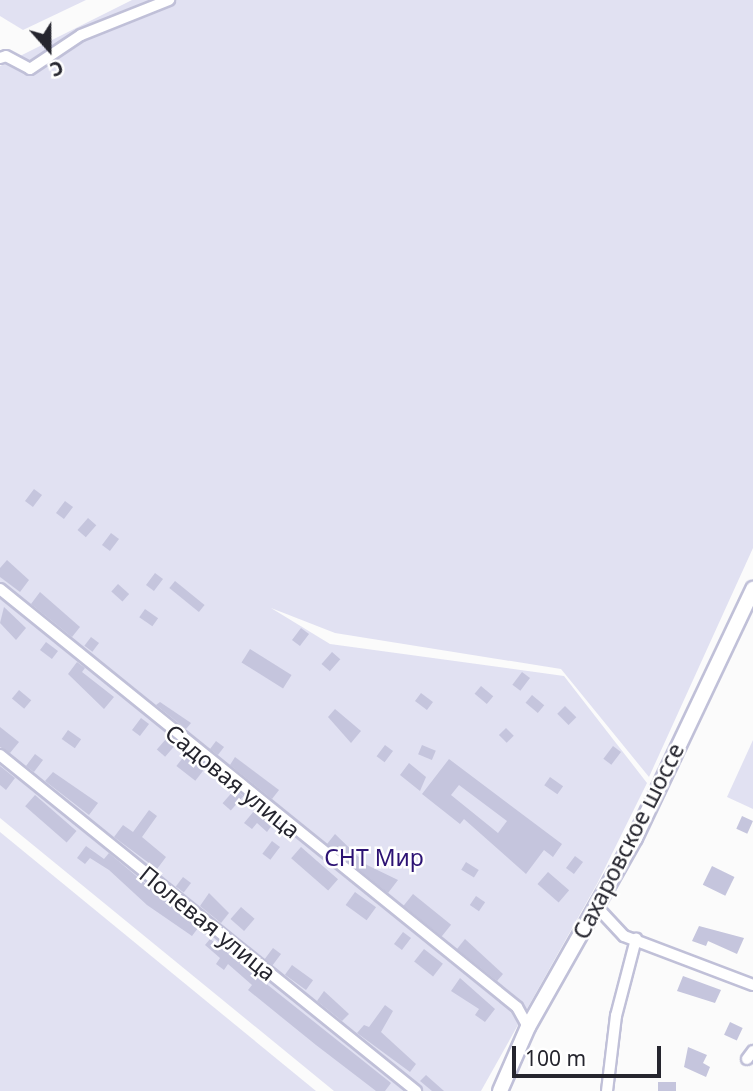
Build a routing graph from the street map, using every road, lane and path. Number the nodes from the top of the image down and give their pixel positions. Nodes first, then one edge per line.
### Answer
1 (169, 0) edge
2 (0, 58) edge
3 (0, 589) edge
4 (753, 589) edge
5 (0, 755) edge
6 (596, 906) junction
7 (636, 939) junction
8 (753, 985) edge
9 (528, 1027) junction
10 (416, 1091) edge
11 (500, 1091) edge
12 (607, 1091) edge

1 - 2 street
3 - 9 street, Садовая улица
4 - 6 main road, Сахаровское шоссе
5 - 10 street, Полевая улица
6 - 7 street
6 - 9 main road, Сахаровское шоссе
7 - 8 street
7 - 12 street
9 - 11 main road, Сахаровское шоссе

